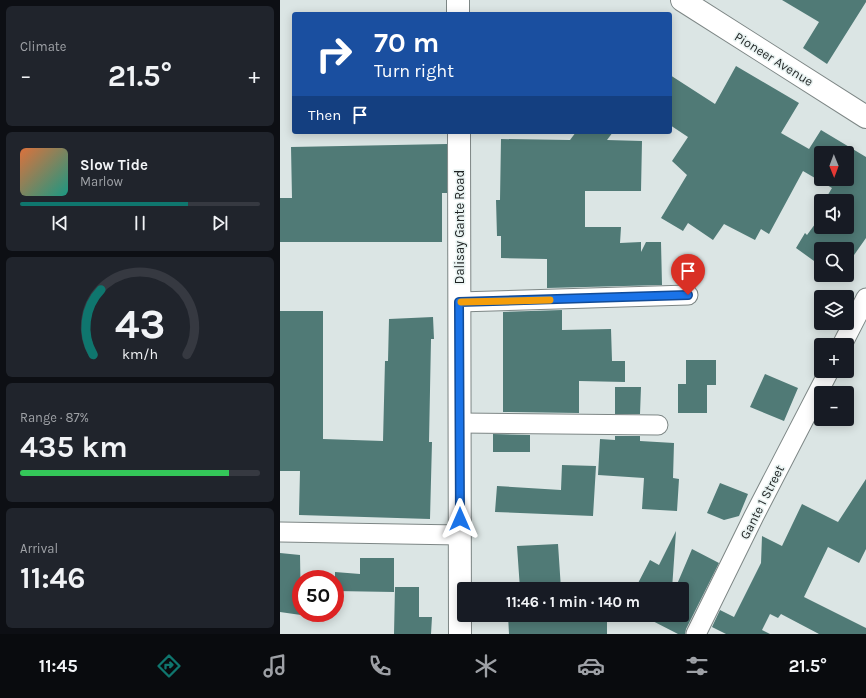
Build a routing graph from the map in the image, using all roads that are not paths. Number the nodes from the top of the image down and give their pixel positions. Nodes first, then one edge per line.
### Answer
1 (458, 0) edge
2 (682, 0) edge
3 (458, 12) edge
4 (866, 117) edge
5 (459, 134) edge
6 (688, 295) dead end
7 (866, 298) edge
8 (459, 302) junction
9 (846, 338) edge
10 (825, 378) edge
11 (460, 423) junction
12 (658, 425) dead end
13 (280, 532) edge
14 (460, 535) junction
15 (460, 634) edge
16 (696, 634) edge

1 - 3 main road
2 - 4 main road, Pioneer Avenue
5 - 8 main road, Dalisay Gante Road
6 - 8 street
7 - 9 street
8 - 11 main road, Dalisay Gante Road
10 - 16 street, Gante 1 Street
11 - 12 street
11 - 14 main road, Dalisay Gante Road
13 - 14 street
14 - 15 main road, Dalisay Gante Road

